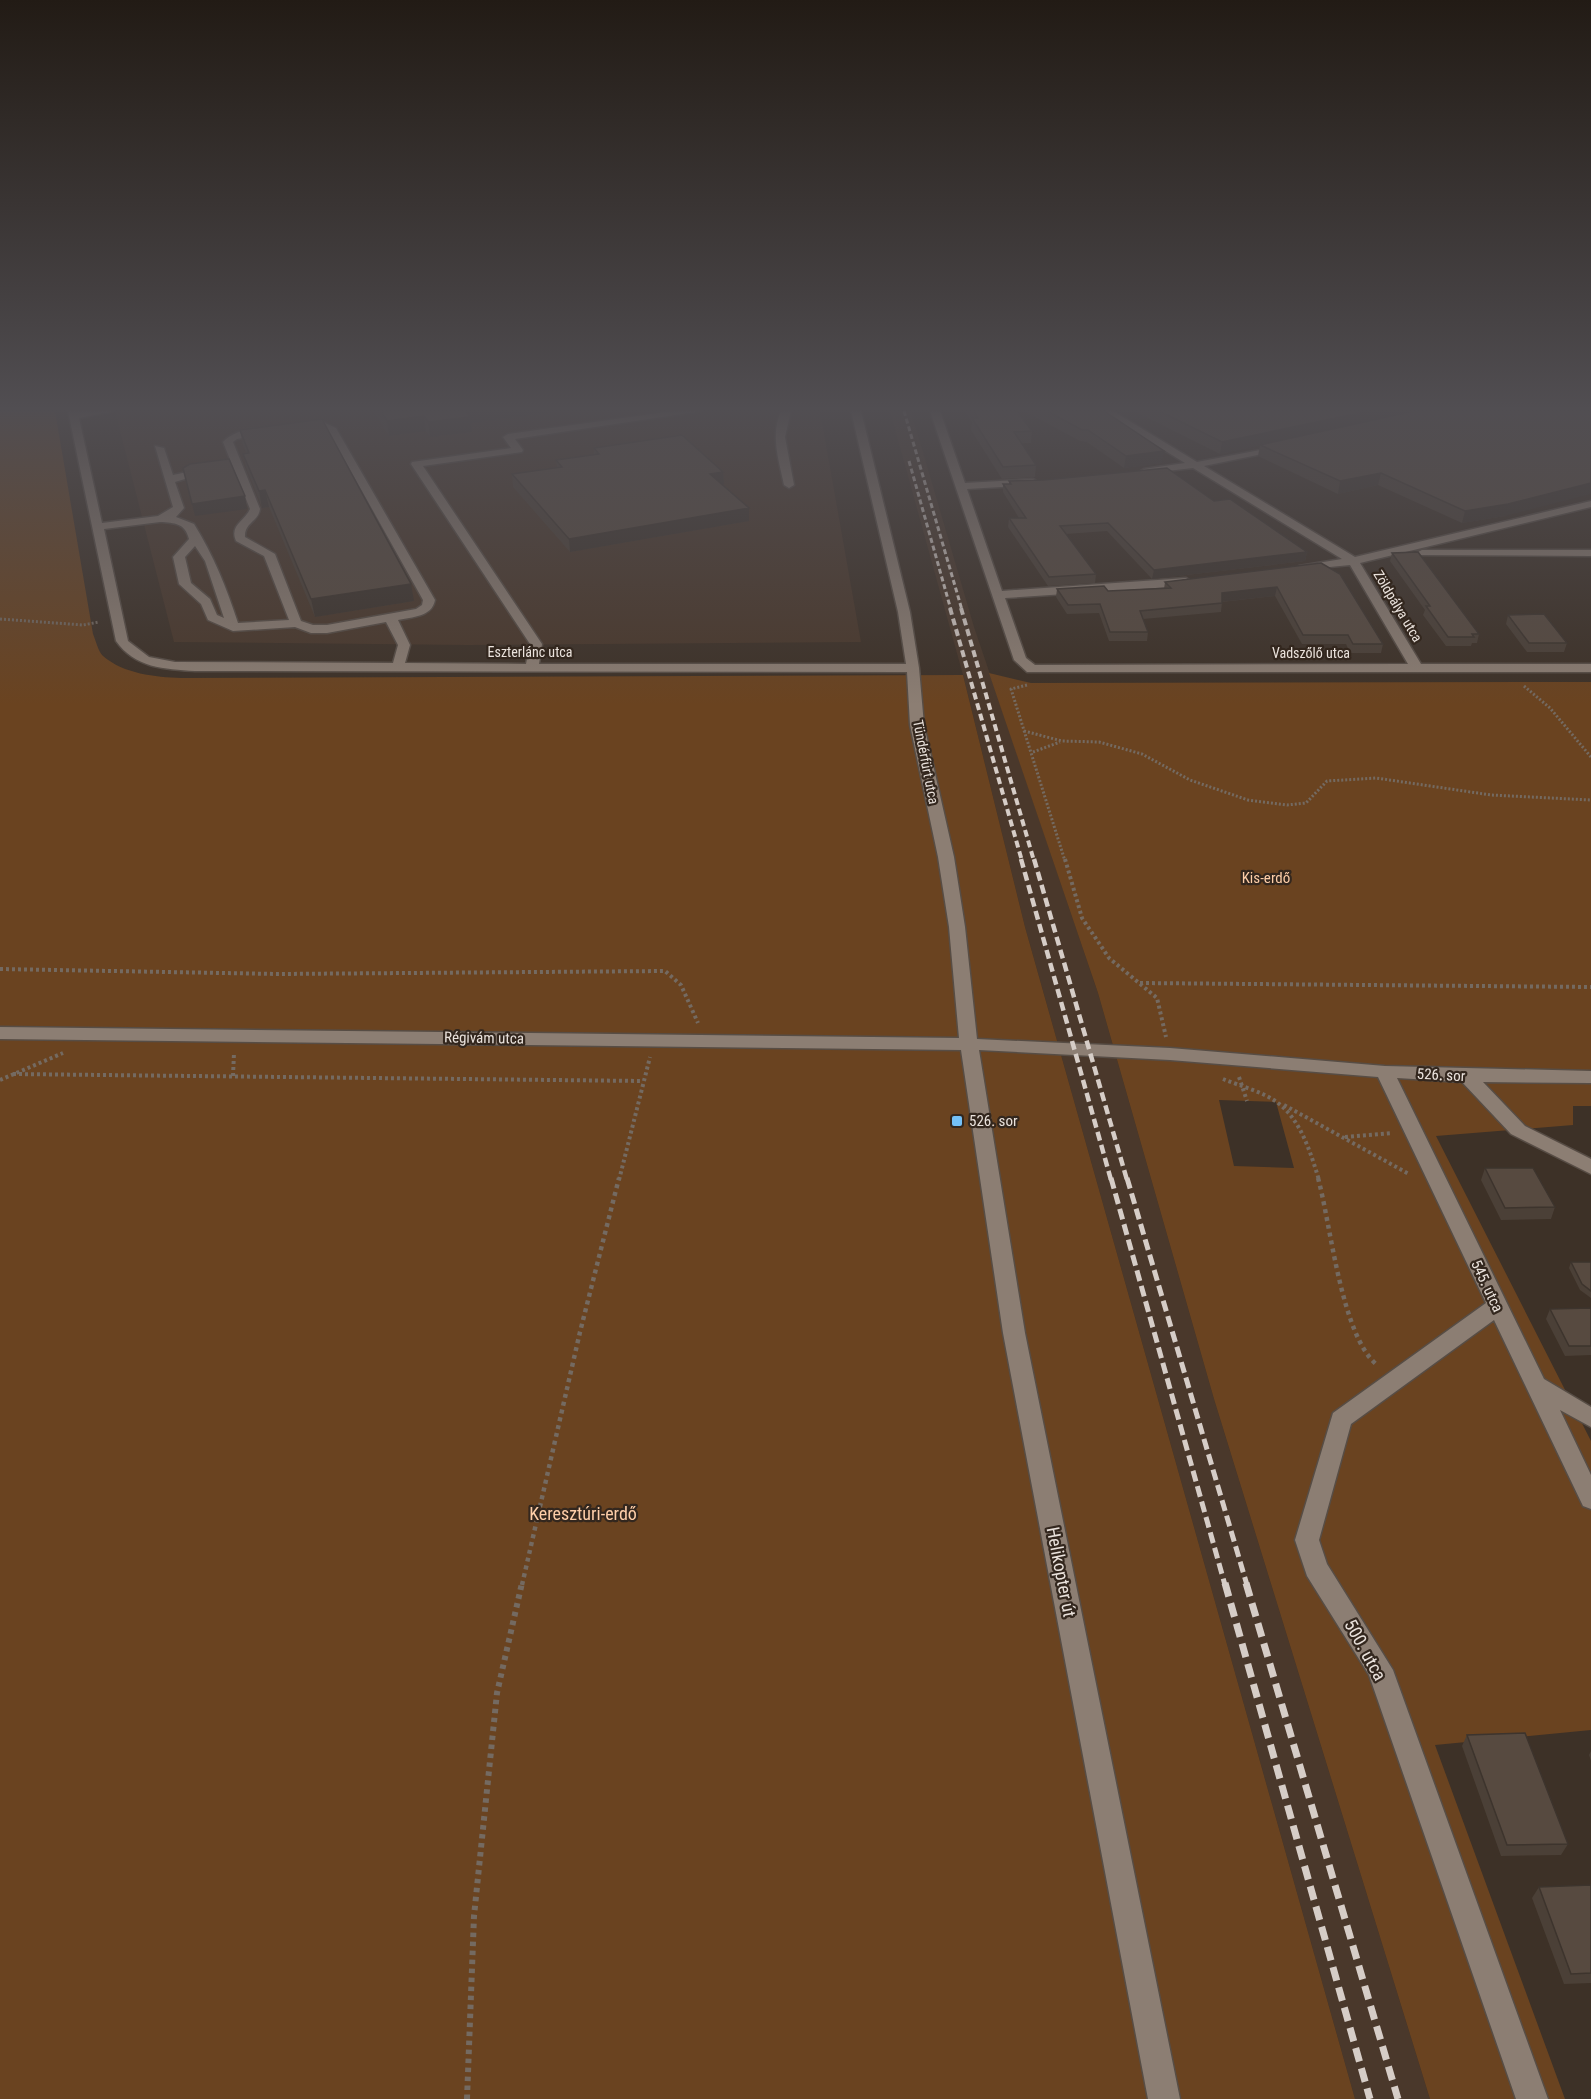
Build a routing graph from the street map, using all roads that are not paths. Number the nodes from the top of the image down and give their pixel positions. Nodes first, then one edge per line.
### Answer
1 (94, 509) edge
2 (178, 509) edge
3 (255, 509) edge
4 (378, 509) edge
5 (446, 509) edge
6 (879, 509) edge
7 (968, 509) edge
8 (1268, 509) edge
9 (1570, 509) edge
10 (162, 518) junction
11 (98, 528) junction
12 (195, 539) junction
13 (1390, 552) junction
14 (1591, 553) edge
15 (1353, 561) junction
16 (1288, 570) edge
17 (1203, 580) edge
18 (997, 596) junction
19 (391, 619) junction
20 (296, 622) junction
21 (233, 627) junction
22 (398, 667) junction
23 (532, 667) junction
24 (913, 668) junction
25 (1417, 668) junction
26 (1591, 668) edge
27 (0, 1033) edge
28 (969, 1044) junction
29 (1385, 1072) junction
30 (1467, 1076) junction
31 (1591, 1077) edge
32 (1591, 1167) edge
33 (1496, 1307) junction
34 (1533, 1383) junction
35 (1591, 1418) edge
36 (1591, 1499) edge
37 (1164, 2099) edge
38 (1532, 2099) edge

1 - 11 street
2 - 10 street
3 - 20 street
4 - 19 street
5 - 23 street
6 - 24 street, Tündérfürt utca
7 - 18 street
8 - 15 street, Zöldpálya utca
9 - 13 street
10 - 11 street
10 - 12 street
11 - 22 street, Eszterlánc utca
12 - 21 street
12 - 21 street
13 - 14 street
13 - 15 street
15 - 16 street
15 - 25 street, Zöldpálya utca
17 - 18 street
18 - 25 street, Vadszőlő utca
19 - 20 street
19 - 22 street
20 - 21 street
22 - 23 street, Eszterlánc utca
23 - 24 street, Eszterlánc utca
24 - 28 street, Tündérfürt utca
25 - 26 street, Vadszőlő utca
27 - 28 street, Régivám utca
28 - 29 street, 526. sor
28 - 37 street, Helikopter út
29 - 30 street, 526. sor
29 - 33 street, 545. utca
30 - 31 street, 526. sor
30 - 32 street
33 - 34 street, 545. utca
33 - 38 street, 500. utca
34 - 35 street
34 - 36 street, 545. utca

